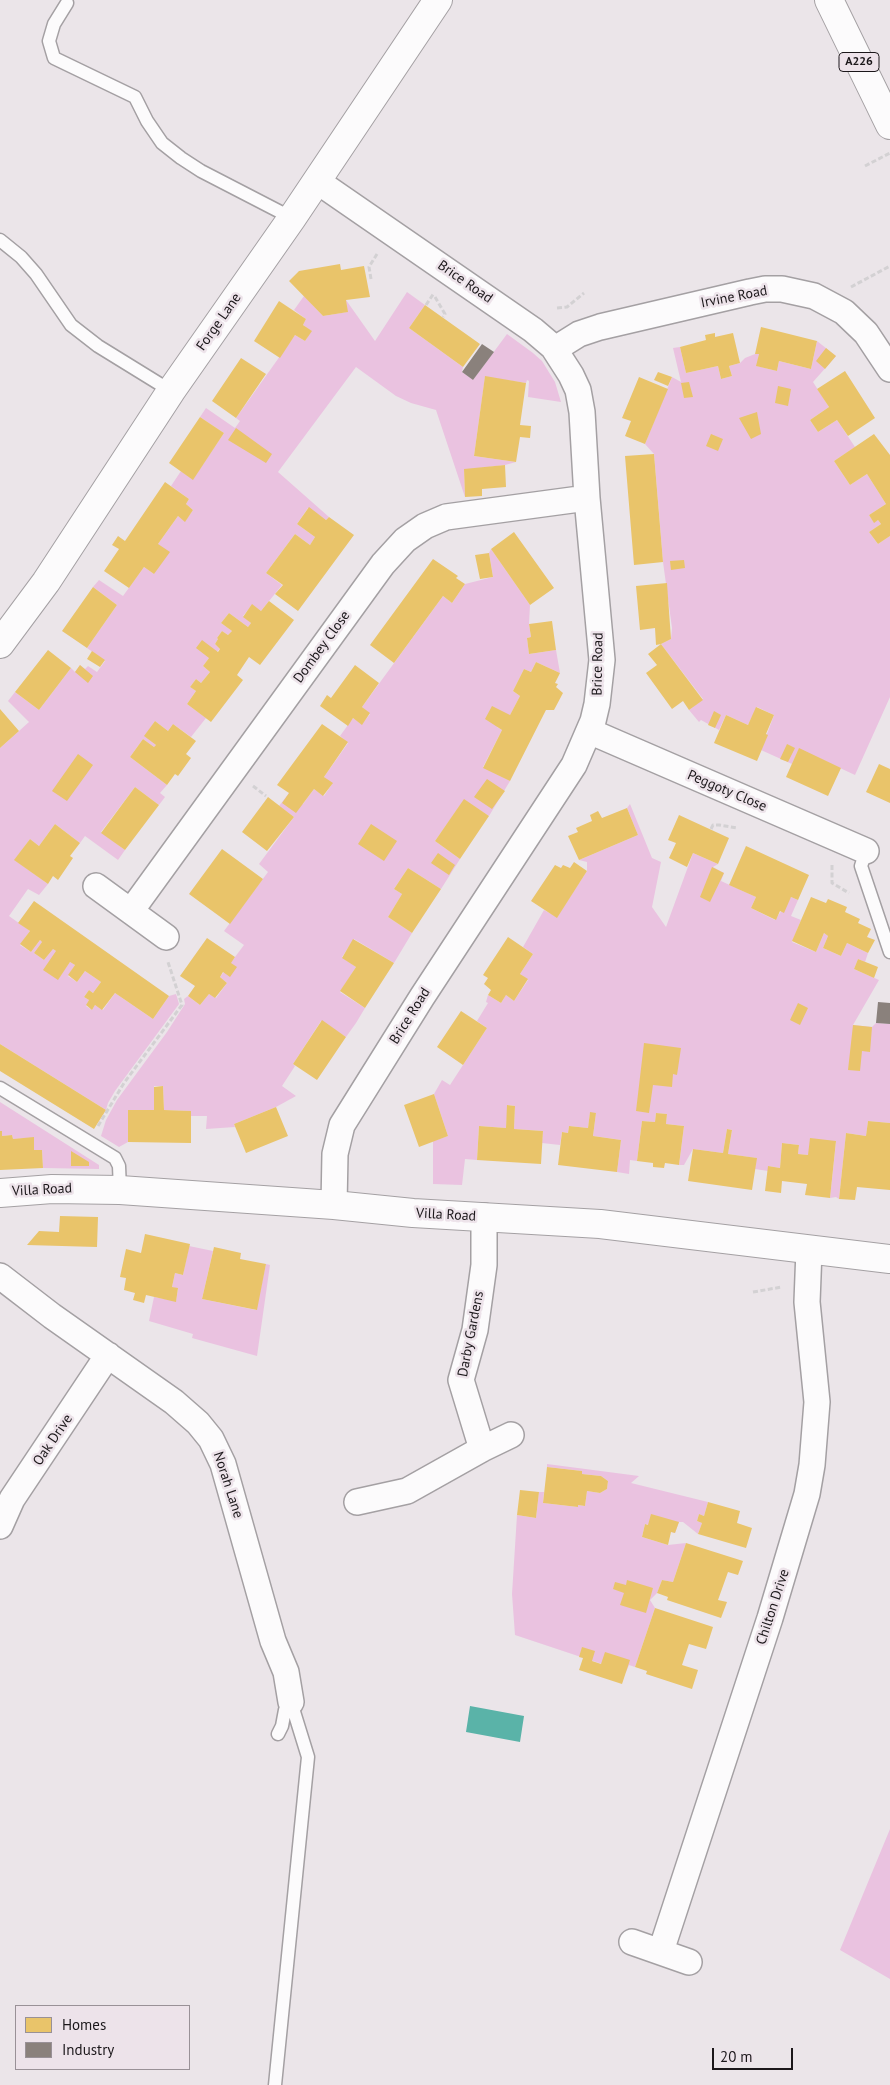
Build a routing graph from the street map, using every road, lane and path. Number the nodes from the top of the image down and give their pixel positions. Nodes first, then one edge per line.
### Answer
1 (438, 0) edge
2 (829, 0) edge
3 (67, 2) dead end
4 (890, 125) edge
5 (890, 154) edge
6 (866, 166) dead end
7 (317, 181) junction
8 (292, 218) junction
9 (0, 240) edge
10 (380, 250) dead end
11 (890, 266) edge
12 (371, 279) dead end
13 (584, 293) dead end
14 (432, 295) dead end
15 (827, 302) junction
16 (557, 308) dead end
17 (443, 317) dead end
18 (555, 350) junction
19 (890, 369) edge
20 (171, 391) junction
21 (587, 498) junction
22 (0, 644) edge
23 (589, 731) junction
24 (738, 828) dead end
25 (711, 829) dead end
26 (866, 851) joint
27 (830, 856) dead end
28 (867, 885) junction
29 (96, 886) dead end
30 (131, 911) junction
31 (166, 948) joint
32 (890, 952) edge
33 (0, 1088) edge
34 (89, 1142) junction
35 (120, 1190) junction
36 (0, 1192) edge
37 (334, 1205) junction
38 (484, 1216) junction
39 (809, 1250) junction
40 (890, 1259) edge
41 (0, 1276) edge
42 (786, 1287) dead end
43 (753, 1292) dead end
44 (108, 1355) junction
45 (511, 1436) dead end
46 (482, 1449) junction
47 (357, 1502) dead end
48 (1, 1519) edge
49 (291, 1702) junction
50 (278, 1734) dead end
51 (632, 1942) dead end
52 (661, 1951) junction
53 (689, 1962) dead end
54 (275, 2085) edge

1 - 7 street, Forge Lane
2 - 4 street, A226
3 - 8 lane
5 - 6 path
7 - 8 street, Forge Lane
7 - 18 street, Brice Road
8 - 20 street, Forge Lane
9 - 20 lane
10 - 12 path
11 - 15 path
13 - 16 path
14 - 17 path
15 - 18 street, Irvine Road
15 - 19 street, Irvine Road
18 - 21 street, Brice Road
20 - 22 street, Forge Lane
21 - 23 street, Brice Road
21 - 30 street, Dombey Close
23 - 26 street, Peggoty Close
23 - 37 street, Brice Road
24 - 25 path
26 - 28 lane
27 - 28 path
28 - 32 lane
29 - 30 street
30 - 31 street
31 - 34 path
33 - 34 lane
34 - 35 lane
35 - 36 street, Villa Road
35 - 37 street, Villa Road
37 - 38 street, Villa Road
38 - 39 street, Villa Road
38 - 46 street, Darby Gardens
39 - 40 street, Villa Road
39 - 52 street, Chilton Drive
41 - 44 street, Norah Lane
42 - 43 path
44 - 48 street, Oak Drive
44 - 49 street, Norah Lane
45 - 46 street
46 - 47 street
49 - 50 lane
49 - 54 lane
51 - 52 street
52 - 53 street

